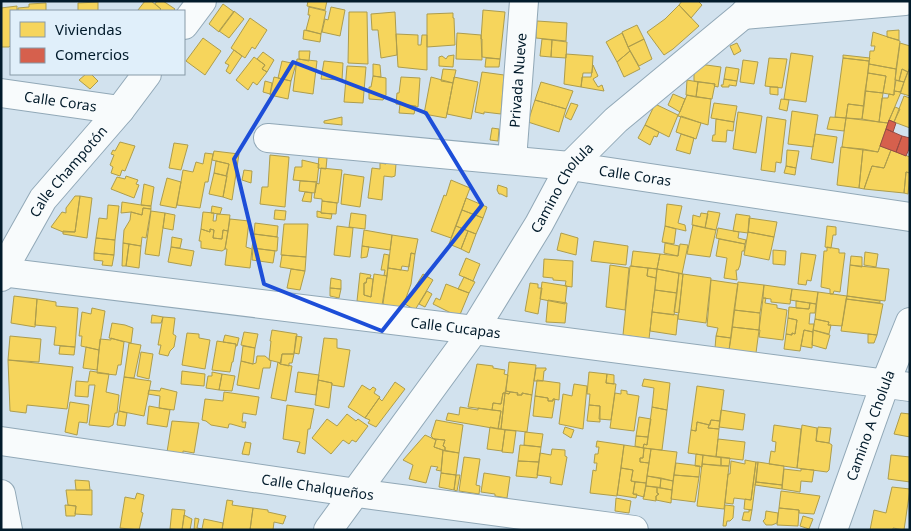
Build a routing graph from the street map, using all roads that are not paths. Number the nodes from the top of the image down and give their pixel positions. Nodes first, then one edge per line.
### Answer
1 (202, 1) edge
2 (524, 1) edge
3 (905, 1) edge
4 (749, 8) edge
5 (185, 24) edge
6 (146, 75) edge
7 (1, 93) edge
8 (120, 110) junction
9 (268, 138) dead end
10 (512, 160) junction
11 (570, 166) junction
12 (910, 217) edge
13 (2, 274) edge
14 (910, 322) edge
15 (474, 330) junction
16 (898, 386) edge
17 (1, 441) edge
18 (357, 492) junction
19 (1, 494) edge
20 (8, 530) edge
21 (328, 530) edge
22 (634, 530) edge
23 (833, 530) edge

1 - 5 street
2 - 10 street, Privada Nueve
3 - 4 street, Camino Cholula
4 - 11 street, Camino Cholula
6 - 8 street, Calle Champotón
7 - 8 street, Calle Coras
8 - 13 street, Calle Champotón
9 - 10 street, Calle Coras
10 - 11 street, Calle Coras
11 - 12 street, Calle Coras
11 - 15 street, Camino Cholula
13 - 15 street, Calle Cucapas
14 - 16 street, Camino A Cholula
15 - 16 street, Calle Cucapas
15 - 18 street, Camino Cholula
16 - 23 street, Camino A Cholula
17 - 18 street, Calle Chalqueños
18 - 21 street, Camino Cholula
18 - 22 street, Calle Chalqueños
19 - 20 street

